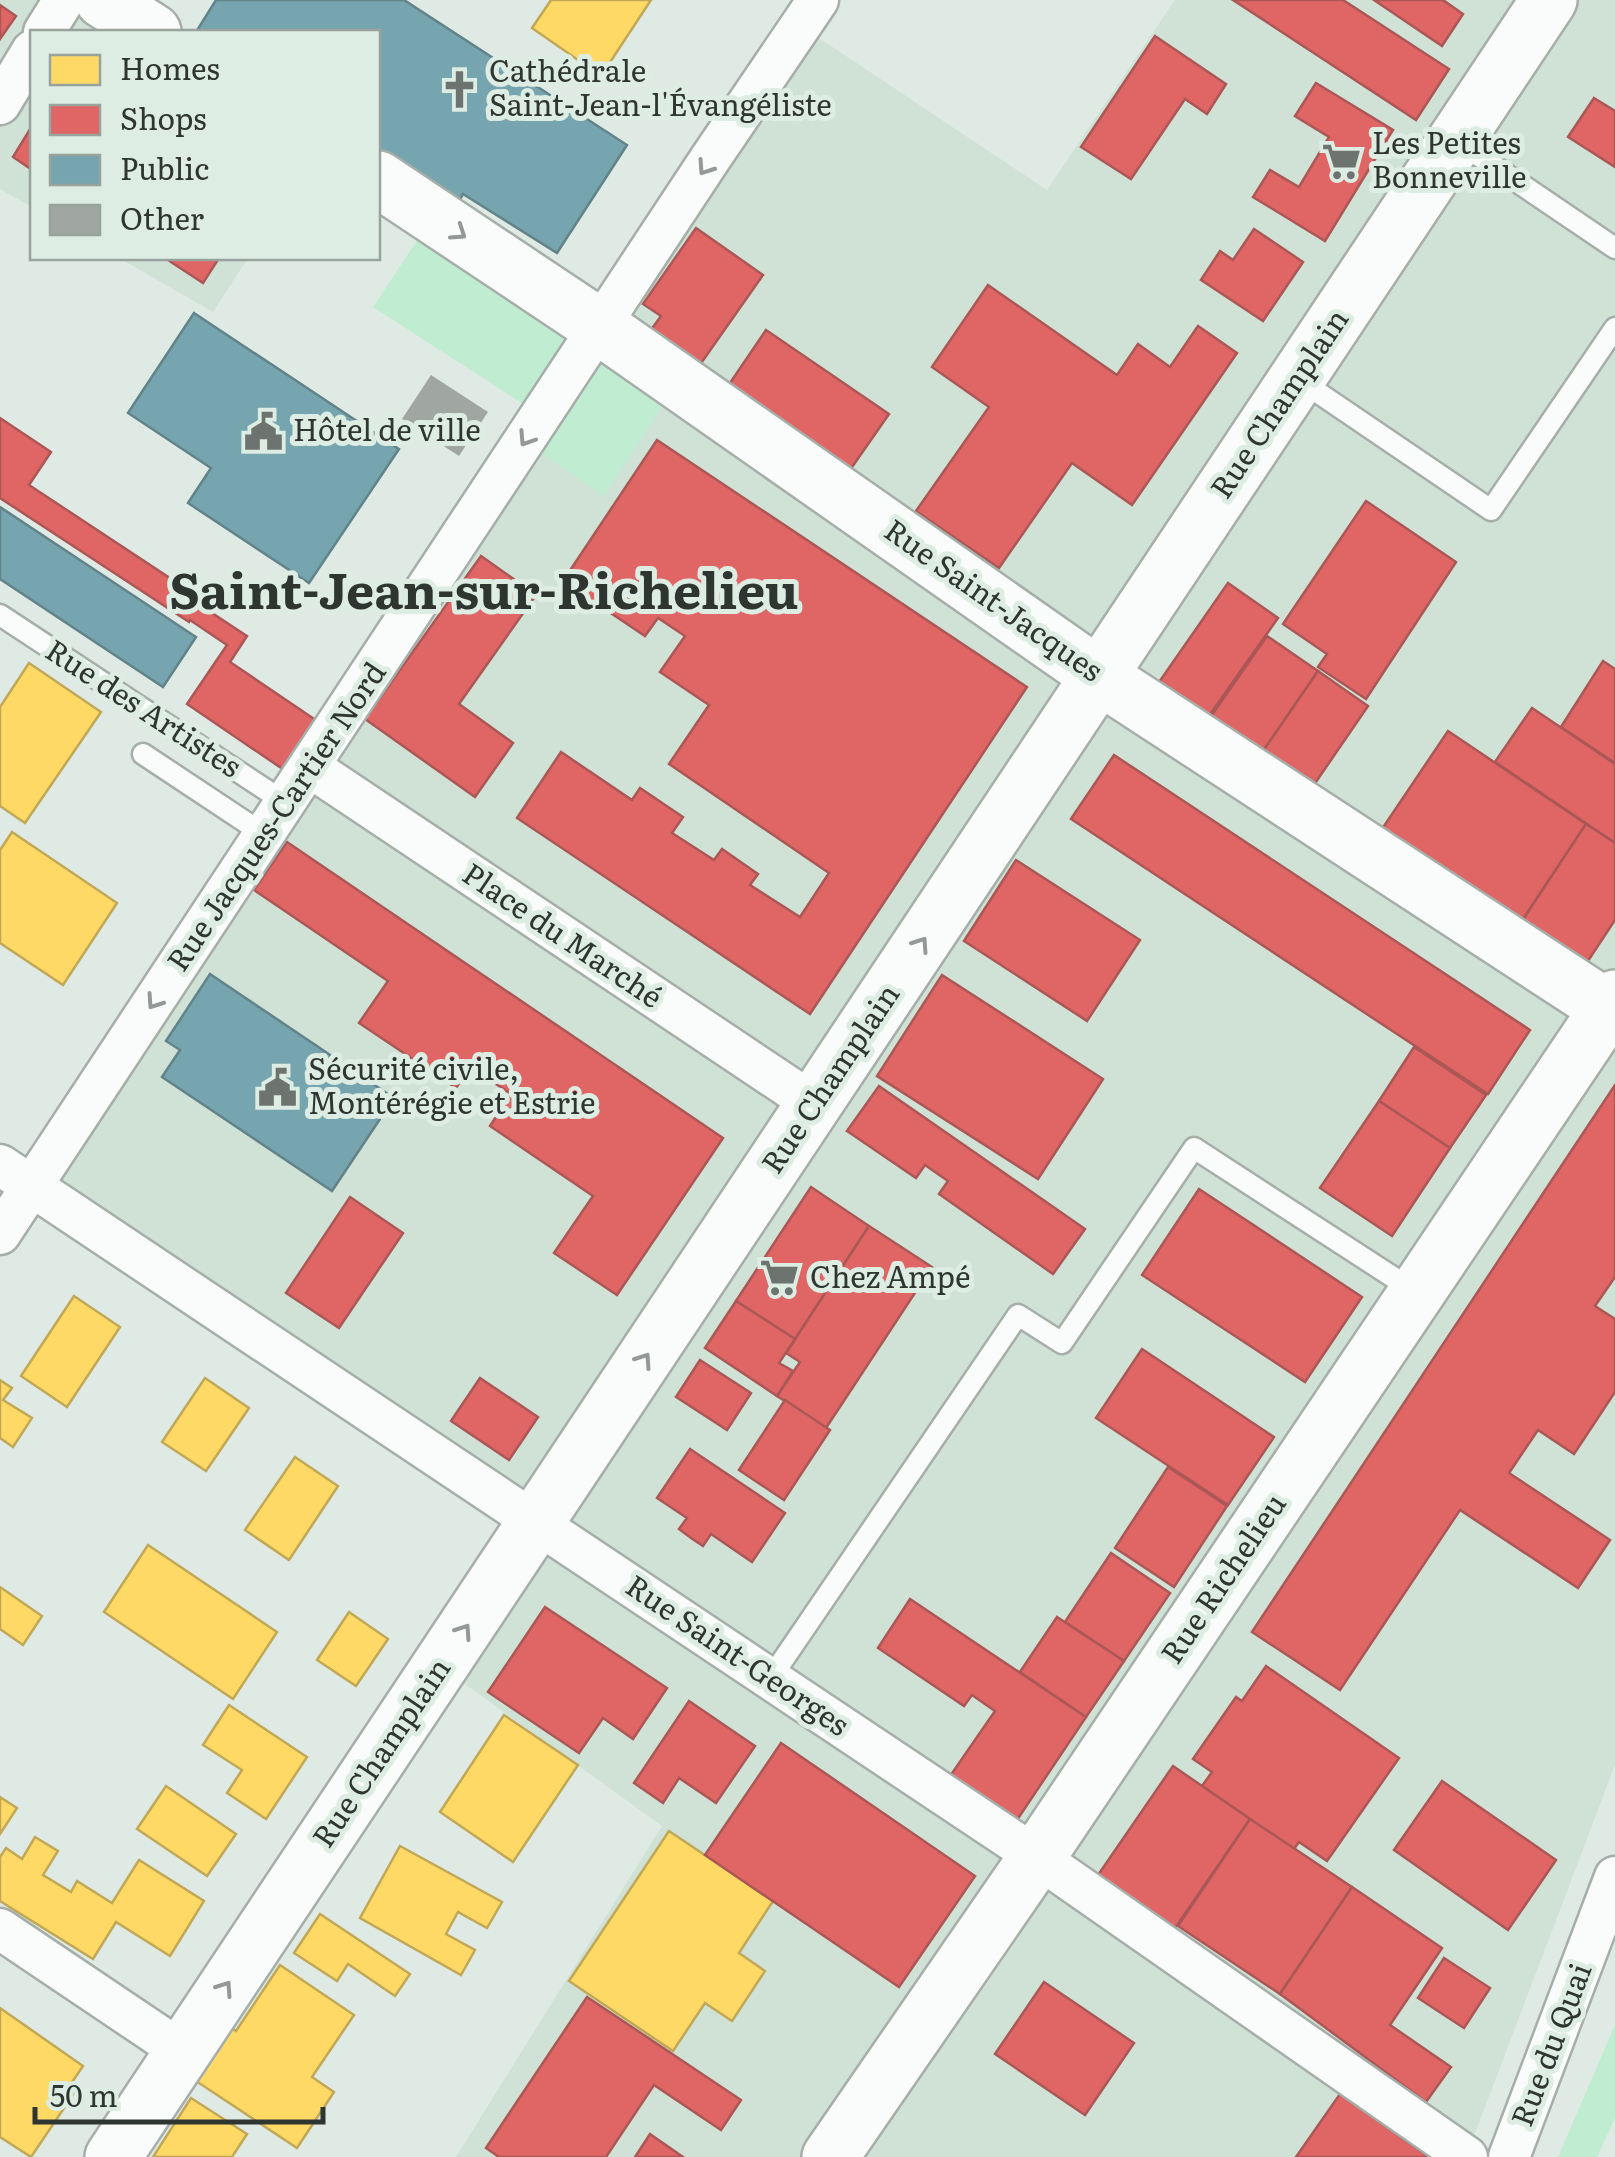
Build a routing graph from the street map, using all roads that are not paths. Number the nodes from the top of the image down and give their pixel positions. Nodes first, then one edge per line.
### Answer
1 (64, 0) edge
2 (103, 0) edge
3 (818, 0) edge
4 (1549, 0) edge
5 (45, 30) edge
6 (150, 30) edge
7 (30, 55) edge
8 (0, 104) edge
9 (1456, 140) junction
10 (380, 179) edge
11 (1615, 248) edge
12 (600, 327) junction
13 (1615, 328) edge
14 (1297, 379) junction
15 (0, 615) edge
16 (1100, 676) junction
17 (144, 754) dead end
18 (310, 767) junction
19 (275, 819) junction
20 (1612, 1007) edge
21 (814, 1104) junction
22 (16, 1176) edge
23 (0, 1234) edge
24 (1417, 1293) junction
25 (536, 1522) junction
26 (770, 1679) junction
27 (1037, 1856) junction
28 (1615, 1878) edge
29 (0, 1929) edge
30 (183, 2052) junction
31 (113, 2157) edge
32 (830, 2157) edge
33 (1466, 2157) edge
34 (1509, 2157) edge

1 - 5 street
2 - 6 street
3 -> 12 street, Rue Jacques-Cartier Nord
4 - 9 street, Rue Champlain
7 - 8 street
9 - 11 lane
9 - 14 street, Rue Champlain
10 -> 12 street, Rue Saint-Jacques
12 - 16 street, Rue Saint-Jacques
12 -> 18 street, Rue Jacques-Cartier Nord
13 - 14 lane
14 - 16 street, Rue Champlain
15 - 19 lane, Rue des Artistes
16 - 20 street, Rue Saint-Jacques
21 -> 16 street, Rue Champlain
17 - 19 lane
18 - 19 street, Rue Jacques-Cartier Nord
18 - 21 street, Place du Marché
19 -> 22 street, Rue Jacques-Cartier Nord
20 - 24 street, Rue Richelieu
25 -> 21 street, Rue Champlain
22 - 23 street, Rue Jacques-Cartier Nord
22 - 25 street, Rue Saint-Georges
24 - 26 lane
24 - 27 street, Rue Richelieu
25 - 26 street, Rue Saint-Georges
30 -> 25 street, Rue Champlain
26 - 27 street, Rue Saint-Georges
27 - 32 street, Rue Richelieu
27 - 33 street, Rue Saint-Georges
28 - 34 street, Rue du Quai
29 - 30 street
30 - 31 street, Rue Champlain

